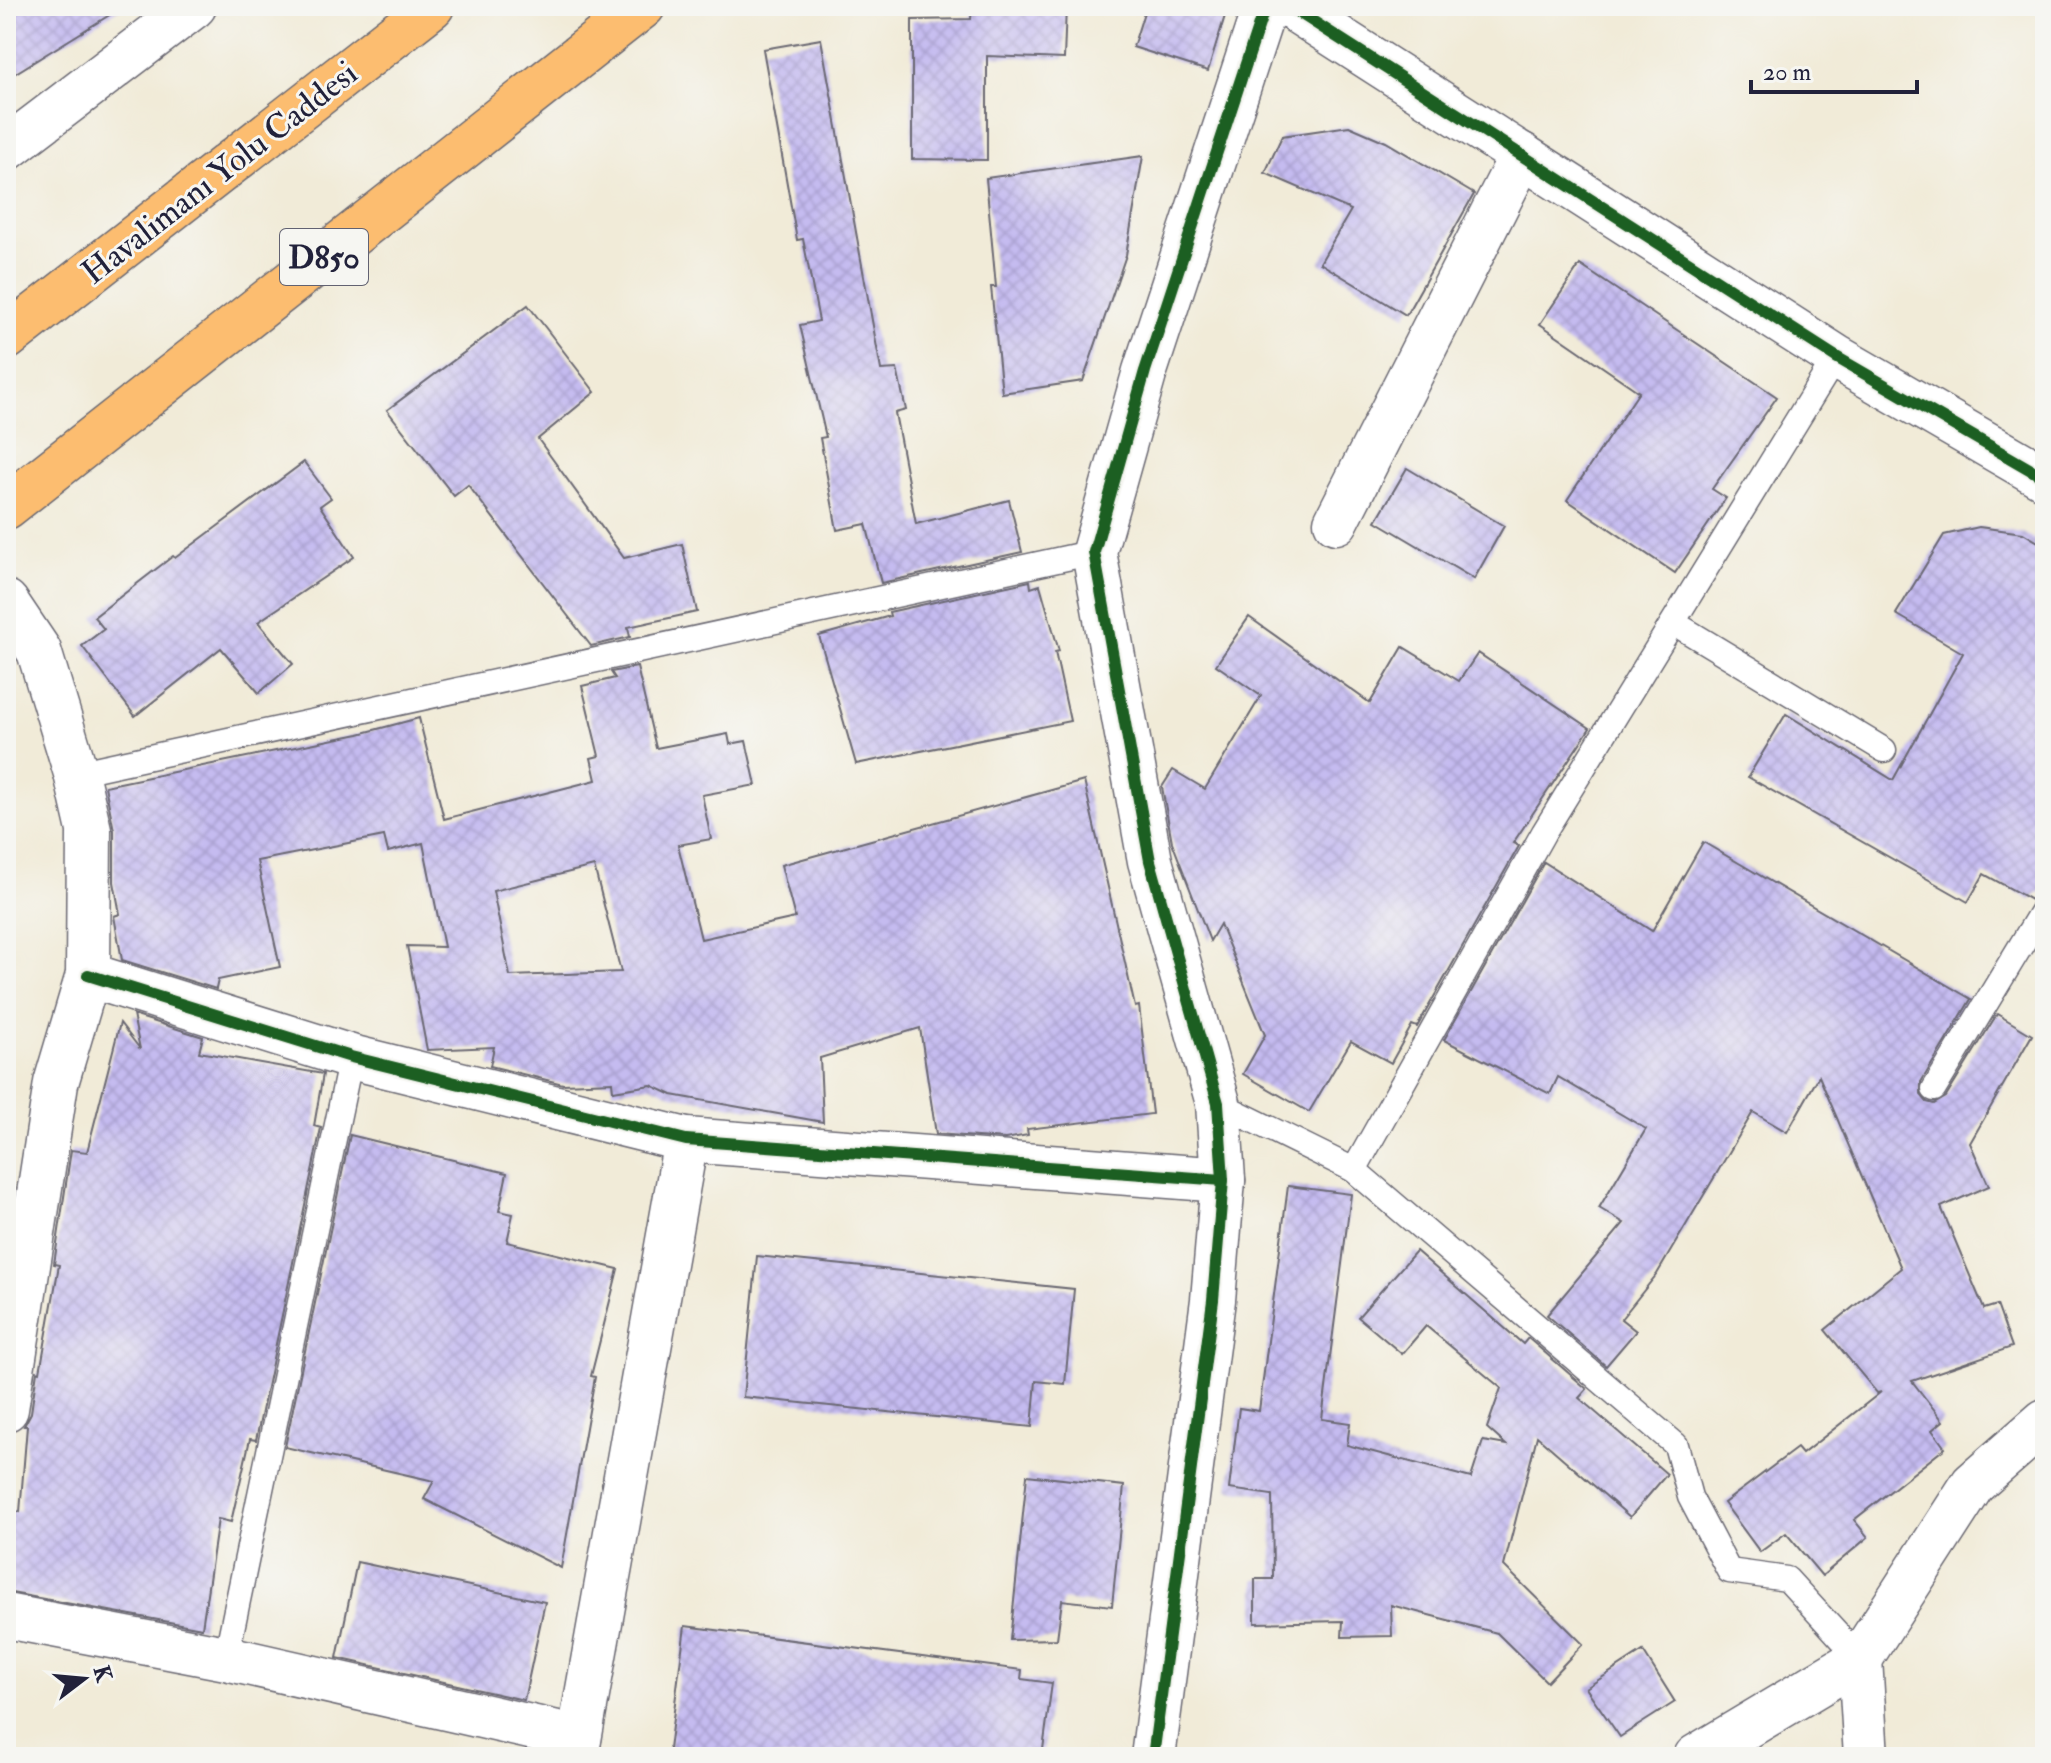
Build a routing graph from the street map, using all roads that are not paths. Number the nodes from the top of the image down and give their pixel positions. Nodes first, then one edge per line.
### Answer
1 (194, 6) edge
2 (432, 6) edge
3 (643, 6) edge
4 (1265, 6) edge
5 (1289, 6) edge
6 (6, 149) edge
7 (1522, 155) junction
8 (6, 338) edge
9 (1836, 357) junction
10 (2045, 478) edge
11 (6, 507) edge
12 (1336, 522) dead end
13 (1094, 552) junction
14 (6, 602) edge
15 (1674, 623) junction
16 (1884, 750) dead end
17 (76, 773) junction
18 (2045, 906) edge
19 (88, 975) junction
20 (351, 1057) junction
21 (1934, 1089) dead end
22 (1218, 1103) junction
23 (686, 1140) junction
24 (1354, 1170) junction
25 (1223, 1180) junction
26 (6, 1409) edge
27 (2045, 1421) edge
28 (6, 1616) edge
29 (226, 1658) junction
30 (1860, 1659) junction
31 (578, 1748) edge
32 (1153, 1757) edge
33 (1696, 1757) edge
34 (1866, 1757) edge

1 - 6 street
2 - 8 highway, Havalimanı Yolu Caddesi
3 - 11 highway, D850
4 - 13 street
5 - 7 street
7 - 9 street
7 - 12 street
9 - 10 street
9 - 15 lane
13 - 17 lane
13 - 22 street
14 - 17 street
15 - 16 lane
15 - 24 lane
17 - 19 street
18 - 21 lane
19 - 20 street
19 - 26 street
20 - 23 street
20 - 29 lane
22 - 24 lane
22 - 25 street
23 - 25 street
23 - 31 street
24 - 30 lane
25 - 32 street
27 - 30 street
28 - 29 street
29 - 31 street
30 - 33 street
30 - 34 street

